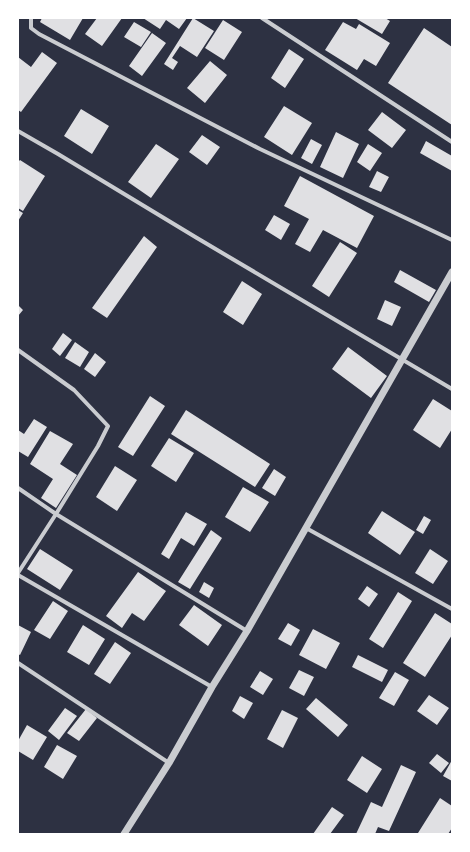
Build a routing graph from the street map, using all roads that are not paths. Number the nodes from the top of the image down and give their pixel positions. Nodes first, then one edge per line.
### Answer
1 (31, 18) edge
2 (262, 18) edge
3 (18, 131) edge
4 (452, 142) edge
5 (452, 240) edge
6 (452, 272) edge
7 (18, 350) edge
8 (402, 360) junction
9 (452, 389) edge
10 (18, 488) edge
11 (56, 514) junction
12 (306, 528) junction
13 (18, 574) edge
14 (452, 609) edge
15 (248, 631) junction
16 (18, 663) edge
17 (212, 687) junction
18 (169, 763) junction
19 (124, 834) edge

1 - 5 street
2 - 4 street
3 - 8 street
6 - 8 street
7 - 11 street
8 - 9 street
8 - 12 street
10 - 11 street
11 - 13 street
11 - 15 street
12 - 14 street
12 - 15 street
13 - 17 street
15 - 17 street
16 - 18 street
17 - 18 street
18 - 19 street

